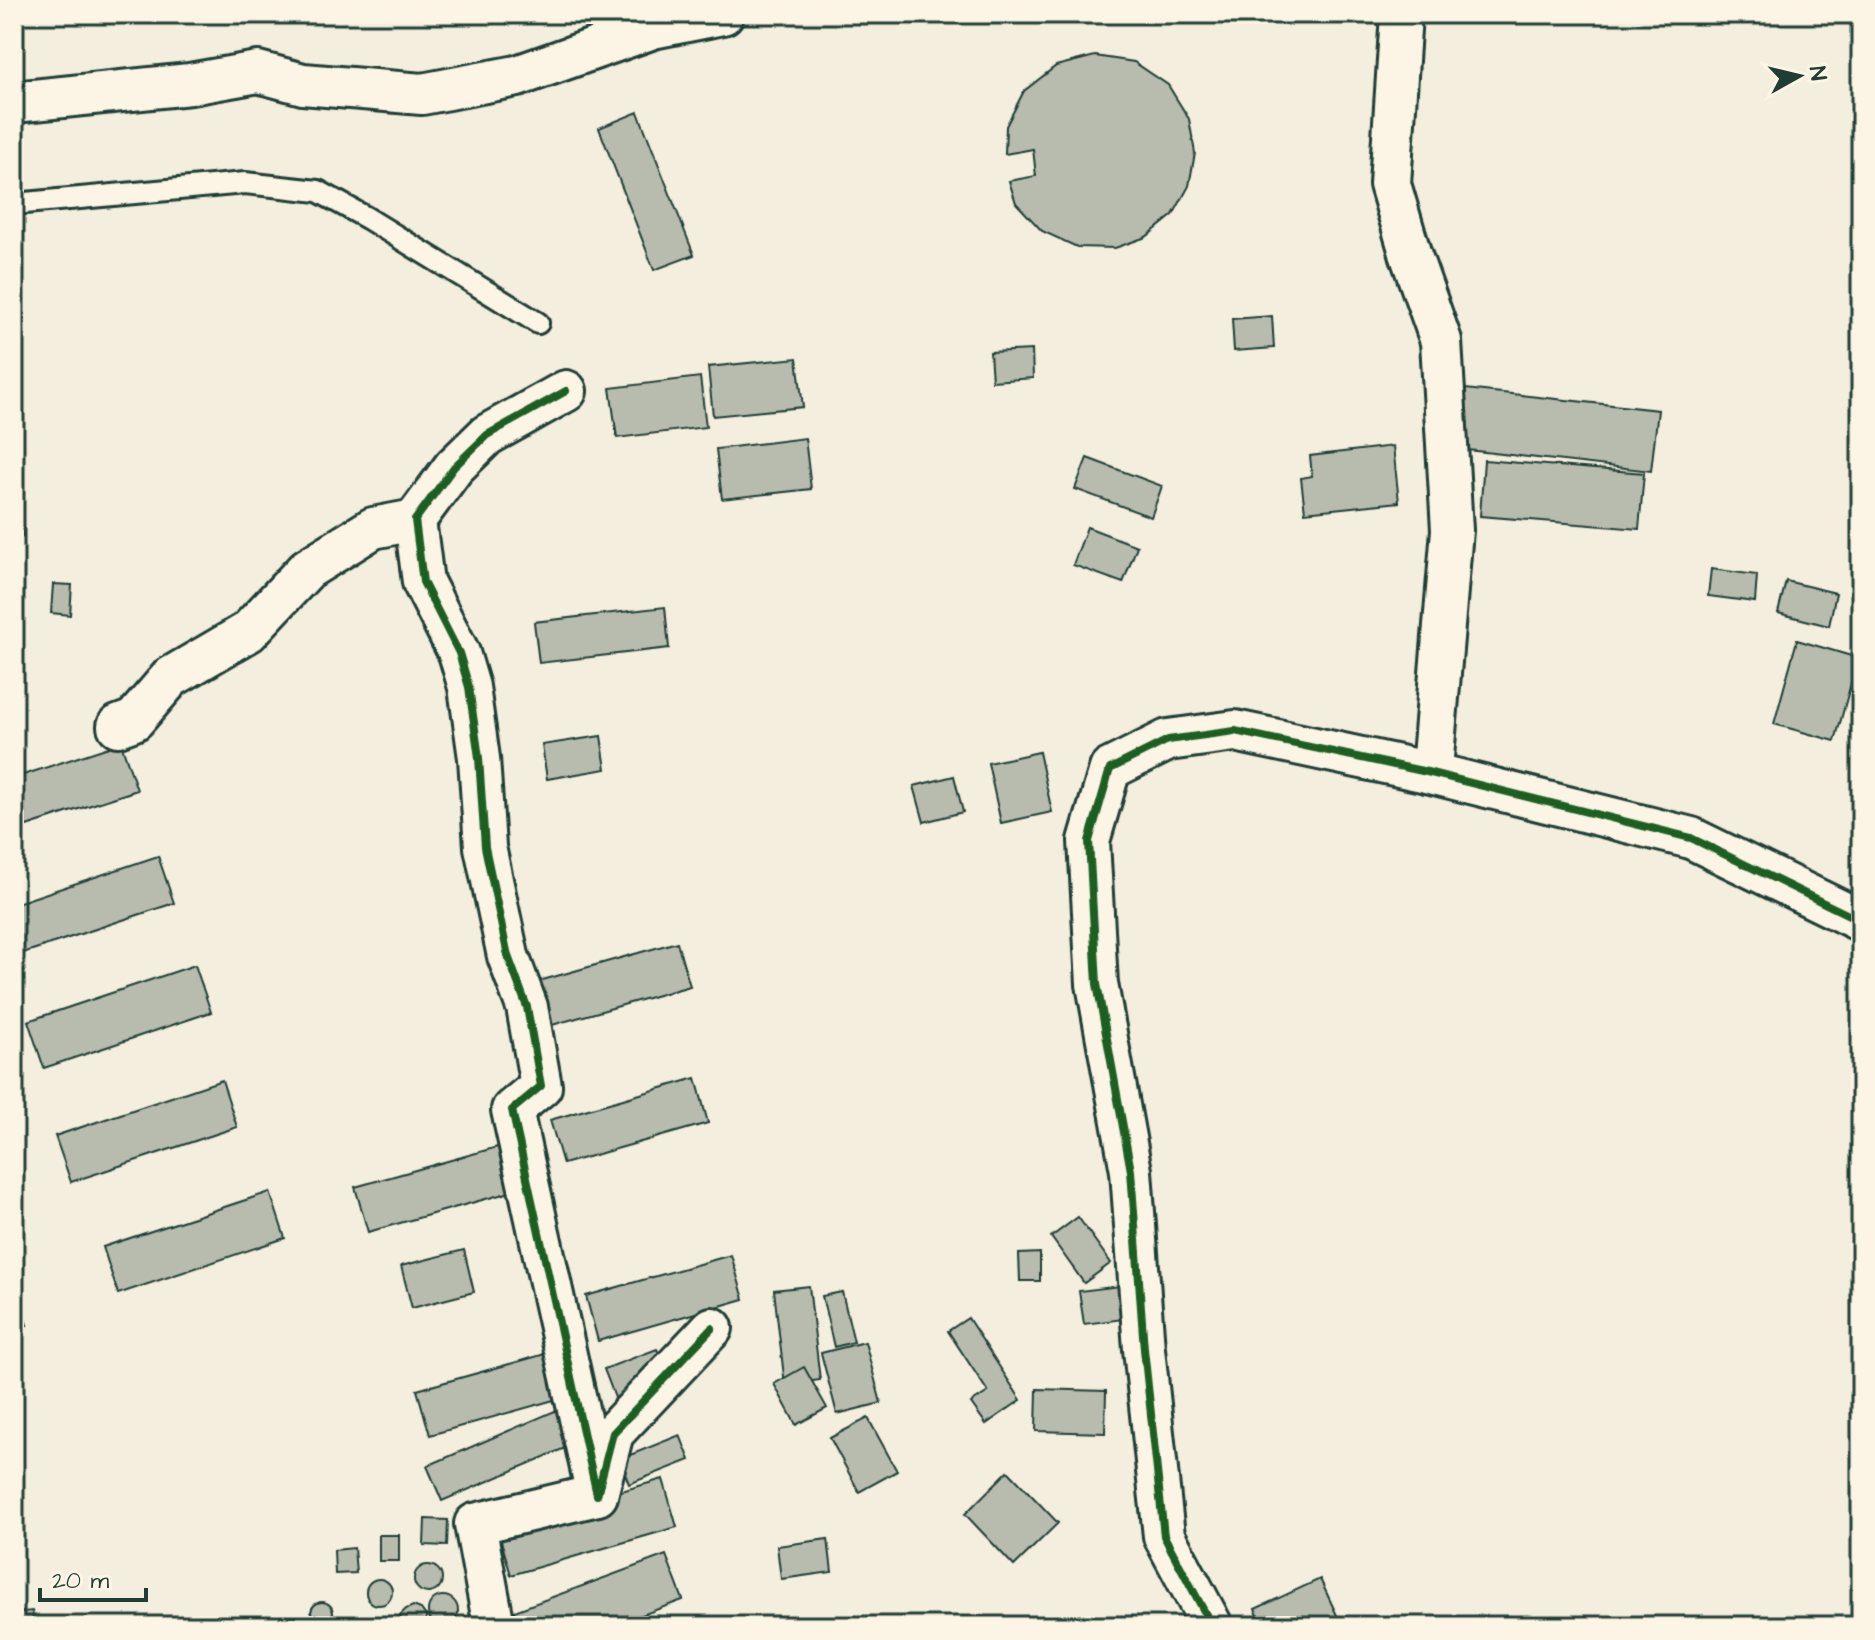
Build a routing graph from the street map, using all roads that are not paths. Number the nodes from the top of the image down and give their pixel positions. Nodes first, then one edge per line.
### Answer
1 (723, 14) edge
2 (1401, 14) edge
3 (14, 102) edge
4 (14, 204) edge
5 (538, 323) dead end
6 (566, 391) dead end
7 (415, 520) junction
8 (118, 726) dead end
9 (1427, 772) junction
10 (1861, 921) edge
11 (712, 1328) dead end
12 (597, 1495) junction
13 (494, 1626) edge
14 (1212, 1626) edge

1 - 3 street
2 - 9 street
4 - 5 lane
6 - 7 street
7 - 8 street
7 - 12 street
9 - 10 street
9 - 14 street
11 - 12 street
12 - 13 street

